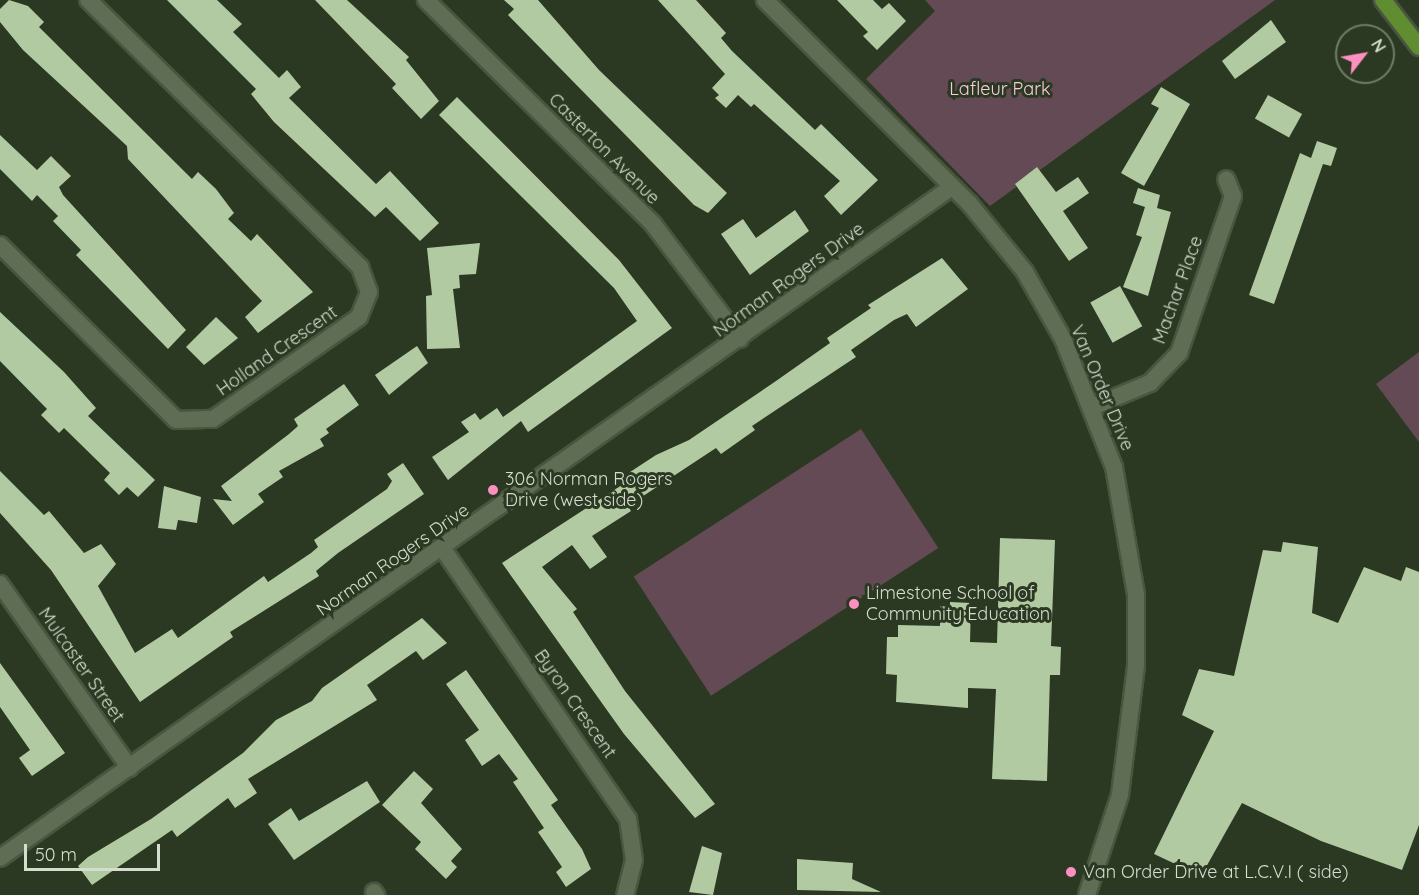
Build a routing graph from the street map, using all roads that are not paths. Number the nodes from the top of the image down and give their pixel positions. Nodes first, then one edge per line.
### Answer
1 (88, 0) edge
2 (426, 0) edge
3 (765, 0) edge
4 (1383, 0) edge
5 (1419, 47) edge
6 (1226, 179) dead end
7 (952, 187) junction
8 (0, 245) edge
9 (740, 339) junction
10 (1092, 406) junction
11 (443, 549) junction
12 (0, 584) edge
13 (130, 768) junction
14 (0, 858) edge
15 (625, 895) edge
16 (1087, 895) edge

1 - 8 street, Holland Crescent
2 - 9 street, Casterton Avenue
3 - 7 street, Van Order Drive
4 - 5 main road
6 - 10 street, Machar Place
7 - 9 street, Norman Rogers Drive
7 - 10 street, Van Order Drive
9 - 11 street, Norman Rogers Drive
10 - 16 street, Van Order Drive
11 - 13 street, Norman Rogers Drive
11 - 15 street, Byron Crescent
12 - 13 street, Mulcaster Street
13 - 14 street, Norman Rogers Drive

